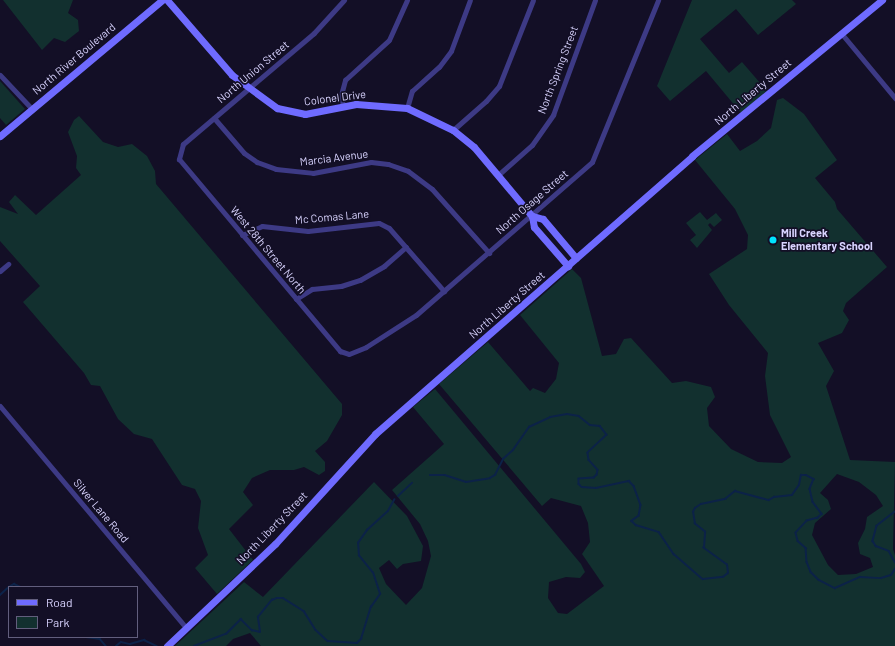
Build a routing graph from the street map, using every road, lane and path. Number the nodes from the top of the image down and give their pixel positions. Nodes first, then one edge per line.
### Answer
1 (162, 0) edge
2 (167, 0) edge
3 (344, 0) edge
4 (407, 0) edge
5 (470, 0) edge
6 (533, 0) edge
7 (595, 0) edge
8 (658, 0) edge
9 (882, 0) edge
10 (841, 33) junction
11 (0, 75) edge
12 (248, 89) junction
13 (895, 98) edge
14 (343, 106) junction
15 (407, 108) junction
16 (32, 109) junction
17 (214, 118) junction
18 (453, 130) junction
19 (0, 136) edge
20 (179, 159) joint
21 (498, 175) junction
22 (532, 216) junction
23 (242, 235) junction
24 (406, 247) junction
25 (489, 253) junction
26 (576, 258) junction
27 (8, 264) dead end
28 (568, 266) junction
29 (0, 271) edge
30 (444, 291) junction
31 (296, 299) junction
32 (343, 353) joint
33 (0, 407) edge
34 (186, 628) junction
35 (167, 646) edge

1 - 16 main road, North River Boulevard
2 - 12 main road, Colonel Drive
3 - 12 street, North Union Street
4 - 14 street
5 - 15 street
6 - 18 street
7 - 21 street, North Spring Street
8 - 22 street, North Osage Street
9 - 10 main road, North Liberty Street
10 - 13 street
10 - 26 main road, North Liberty Street
11 - 16 street
12 - 14 main road, Colonel Drive
12 - 17 street, North Union Street
14 - 15 main road, Colonel Drive
15 - 18 main road, Colonel Drive
16 - 19 main road, North River Boulevard
17 - 20 street, North Union Street
17 - 25 street, Marcia Avenue
18 - 21 main road, Colonel Drive
20 - 23 street, West 28th Street North
21 - 22 main road, Colonel Drive
22 - 25 street, North Osage Street
22 - 26 main road, Colonel Drive
22 - 28 main road, Colonel Drive
23 - 24 street, Mc Comas Lane
23 - 31 street, West 28th Street North
24 - 30 street, Mc Comas Lane
24 - 31 street
25 - 30 street, North Osage Street
26 - 28 main road, North Liberty Street
27 - 29 street
28 - 34 main road, North Liberty Street
30 - 32 street, North Osage Street
31 - 32 street, West 28th Street North
33 - 34 street, Silver Lane Road
34 - 35 main road, North Liberty Street

